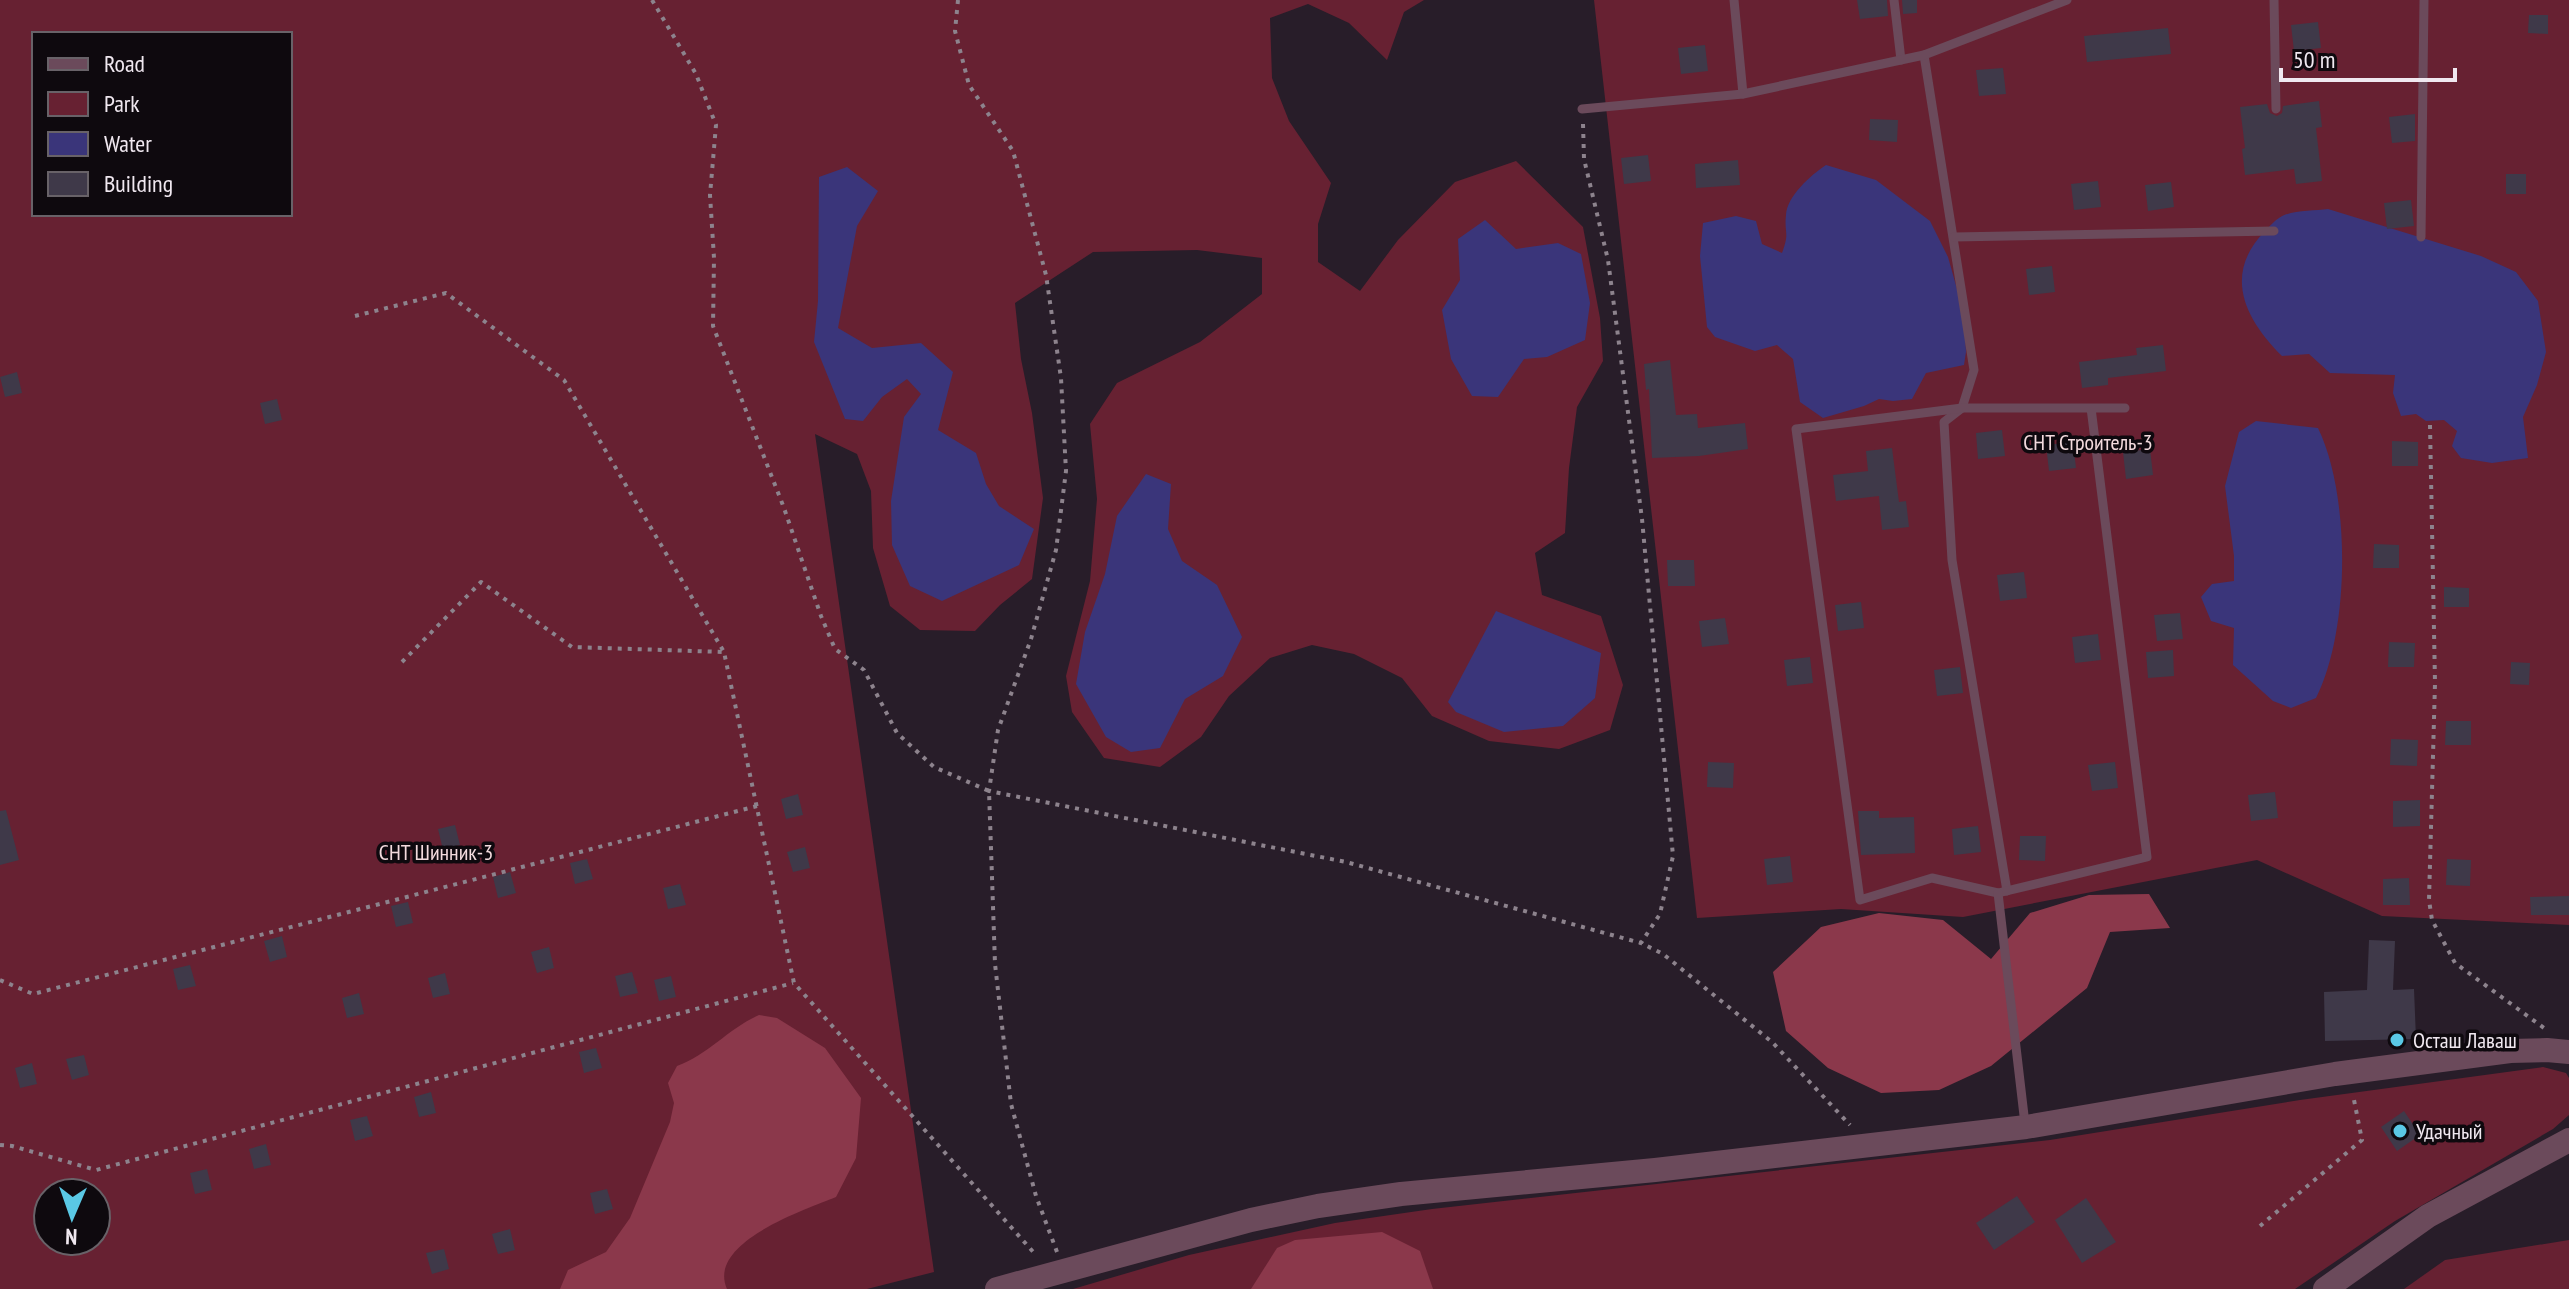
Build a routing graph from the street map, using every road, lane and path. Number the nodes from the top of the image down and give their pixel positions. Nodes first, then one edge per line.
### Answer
1 (652, 0) edge
2 (958, 0) edge
3 (1734, 0) edge
4 (1894, 0) edge
5 (2274, 0) edge
6 (2424, 0) edge
7 (2061, 1) edge
8 (1924, 55) junction
9 (1901, 60) junction
10 (1743, 94) junction
11 (1582, 109) joint
12 (2276, 109) dead end
13 (2274, 231) dead end
14 (1954, 237) junction
15 (2421, 237) dead end
16 (355, 316) dead end
17 (1962, 408) junction
18 (2091, 408) junction
19 (2125, 408) dead end
20 (2430, 425) dead end
21 (724, 652) junction
22 (402, 662) dead end
23 (989, 791) junction
24 (757, 806) junction
25 (2002, 892) junction
26 (1641, 943) junction
27 (0, 980) edge
28 (794, 983) junction
29 (2563, 1044) edge
30 (2349, 1073) junction
31 (2026, 1127) junction
32 (2569, 1140) edge
33 (0, 1145) edge
34 (1868, 1145) junction
35 (2260, 1226) dead end
36 (1059, 1273) junction
37 (997, 1289) edge
38 (2325, 1289) edge

1 - 23 path
2 - 23 path
3 - 10 lane
4 - 9 lane
5 - 12 lane
6 - 15 lane
7 - 8 lane
8 - 9 lane
8 - 14 lane
9 - 10 lane
10 - 11 lane
11 - 26 path
13 - 14 lane
14 - 17 lane
16 - 21 path
17 - 18 lane
17 - 25 lane
17 - 25 lane
18 - 19 lane
18 - 25 lane
20 - 29 path
21 - 22 path
21 - 24 path
23 - 26 path
23 - 36 path
24 - 27 path
24 - 28 path
25 - 31 lane
26 - 34 path
28 - 33 path
28 - 36 path
29 - 30 street
30 - 31 street
30 - 35 path
31 - 34 street
32 - 38 street
34 - 36 street
36 - 37 street

